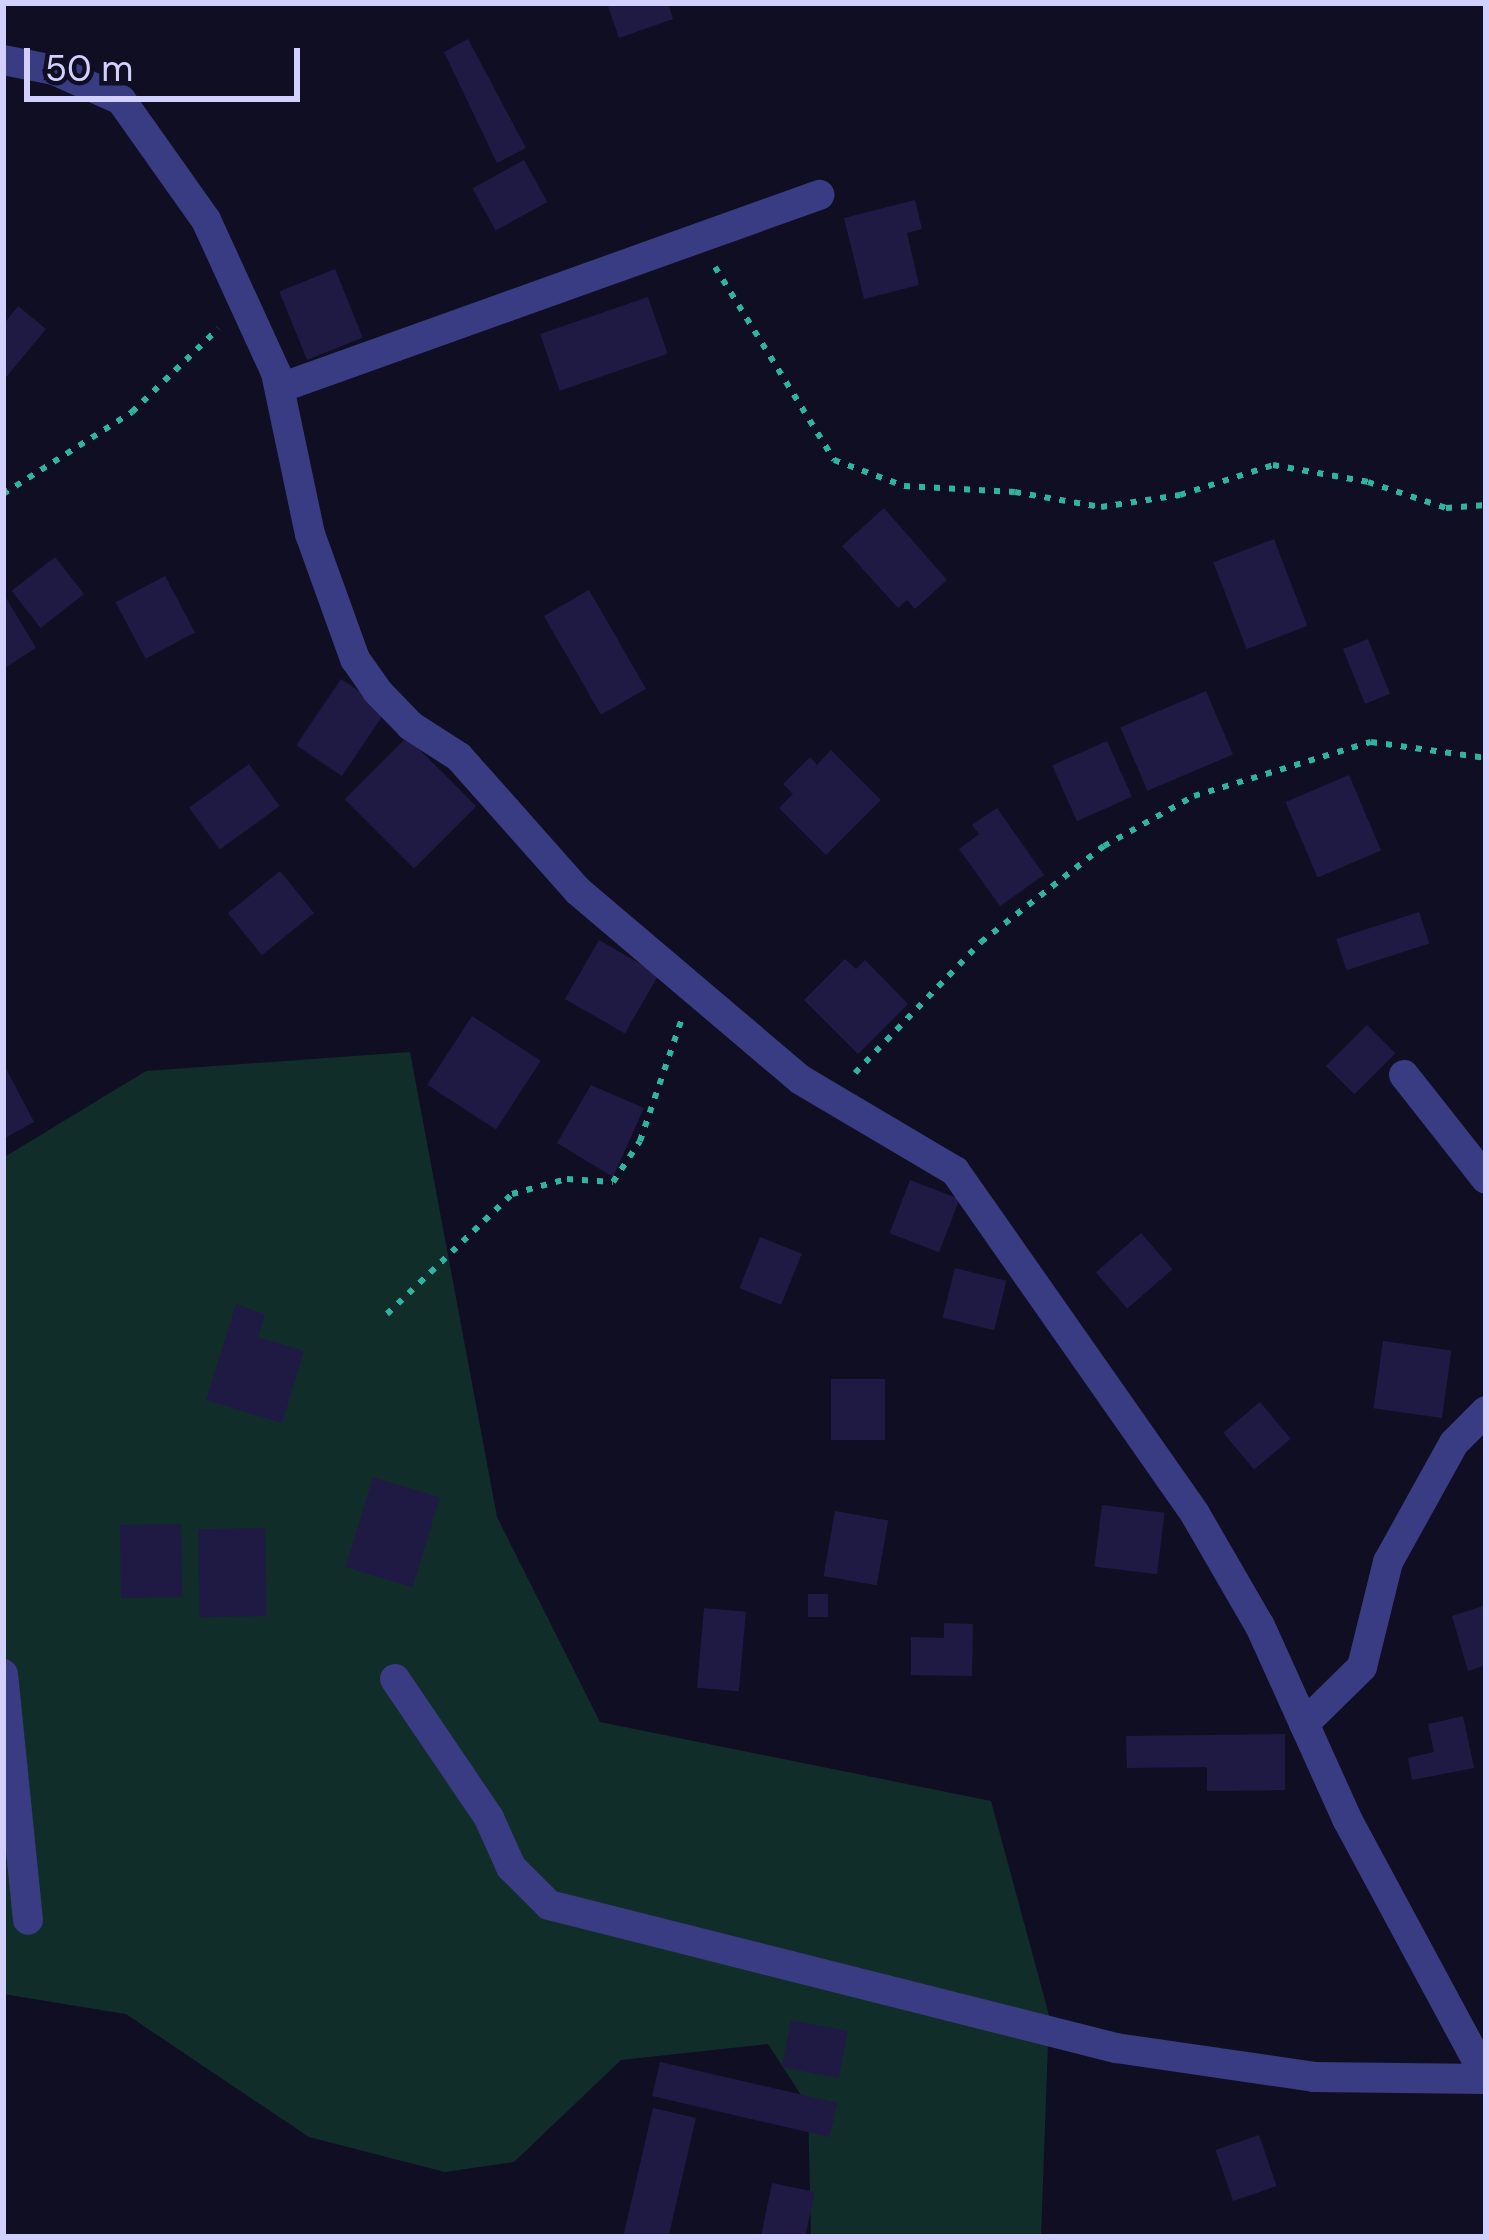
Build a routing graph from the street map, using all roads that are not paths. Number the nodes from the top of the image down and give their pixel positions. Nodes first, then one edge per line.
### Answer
1 (3, 60) edge
2 (819, 195) dead end
3 (280, 388) junction
4 (1404, 1075) dead end
5 (1486, 1179) edge
6 (1486, 1411) edge
7 (3, 1674) edge
8 (395, 1679) dead end
9 (1304, 1724) junction
10 (28, 1920) dead end
11 (1486, 2078) edge

1 - 3 street
2 - 3 street
3 - 9 street
4 - 5 street
6 - 9 street
7 - 10 street
8 - 11 street
9 - 11 street

